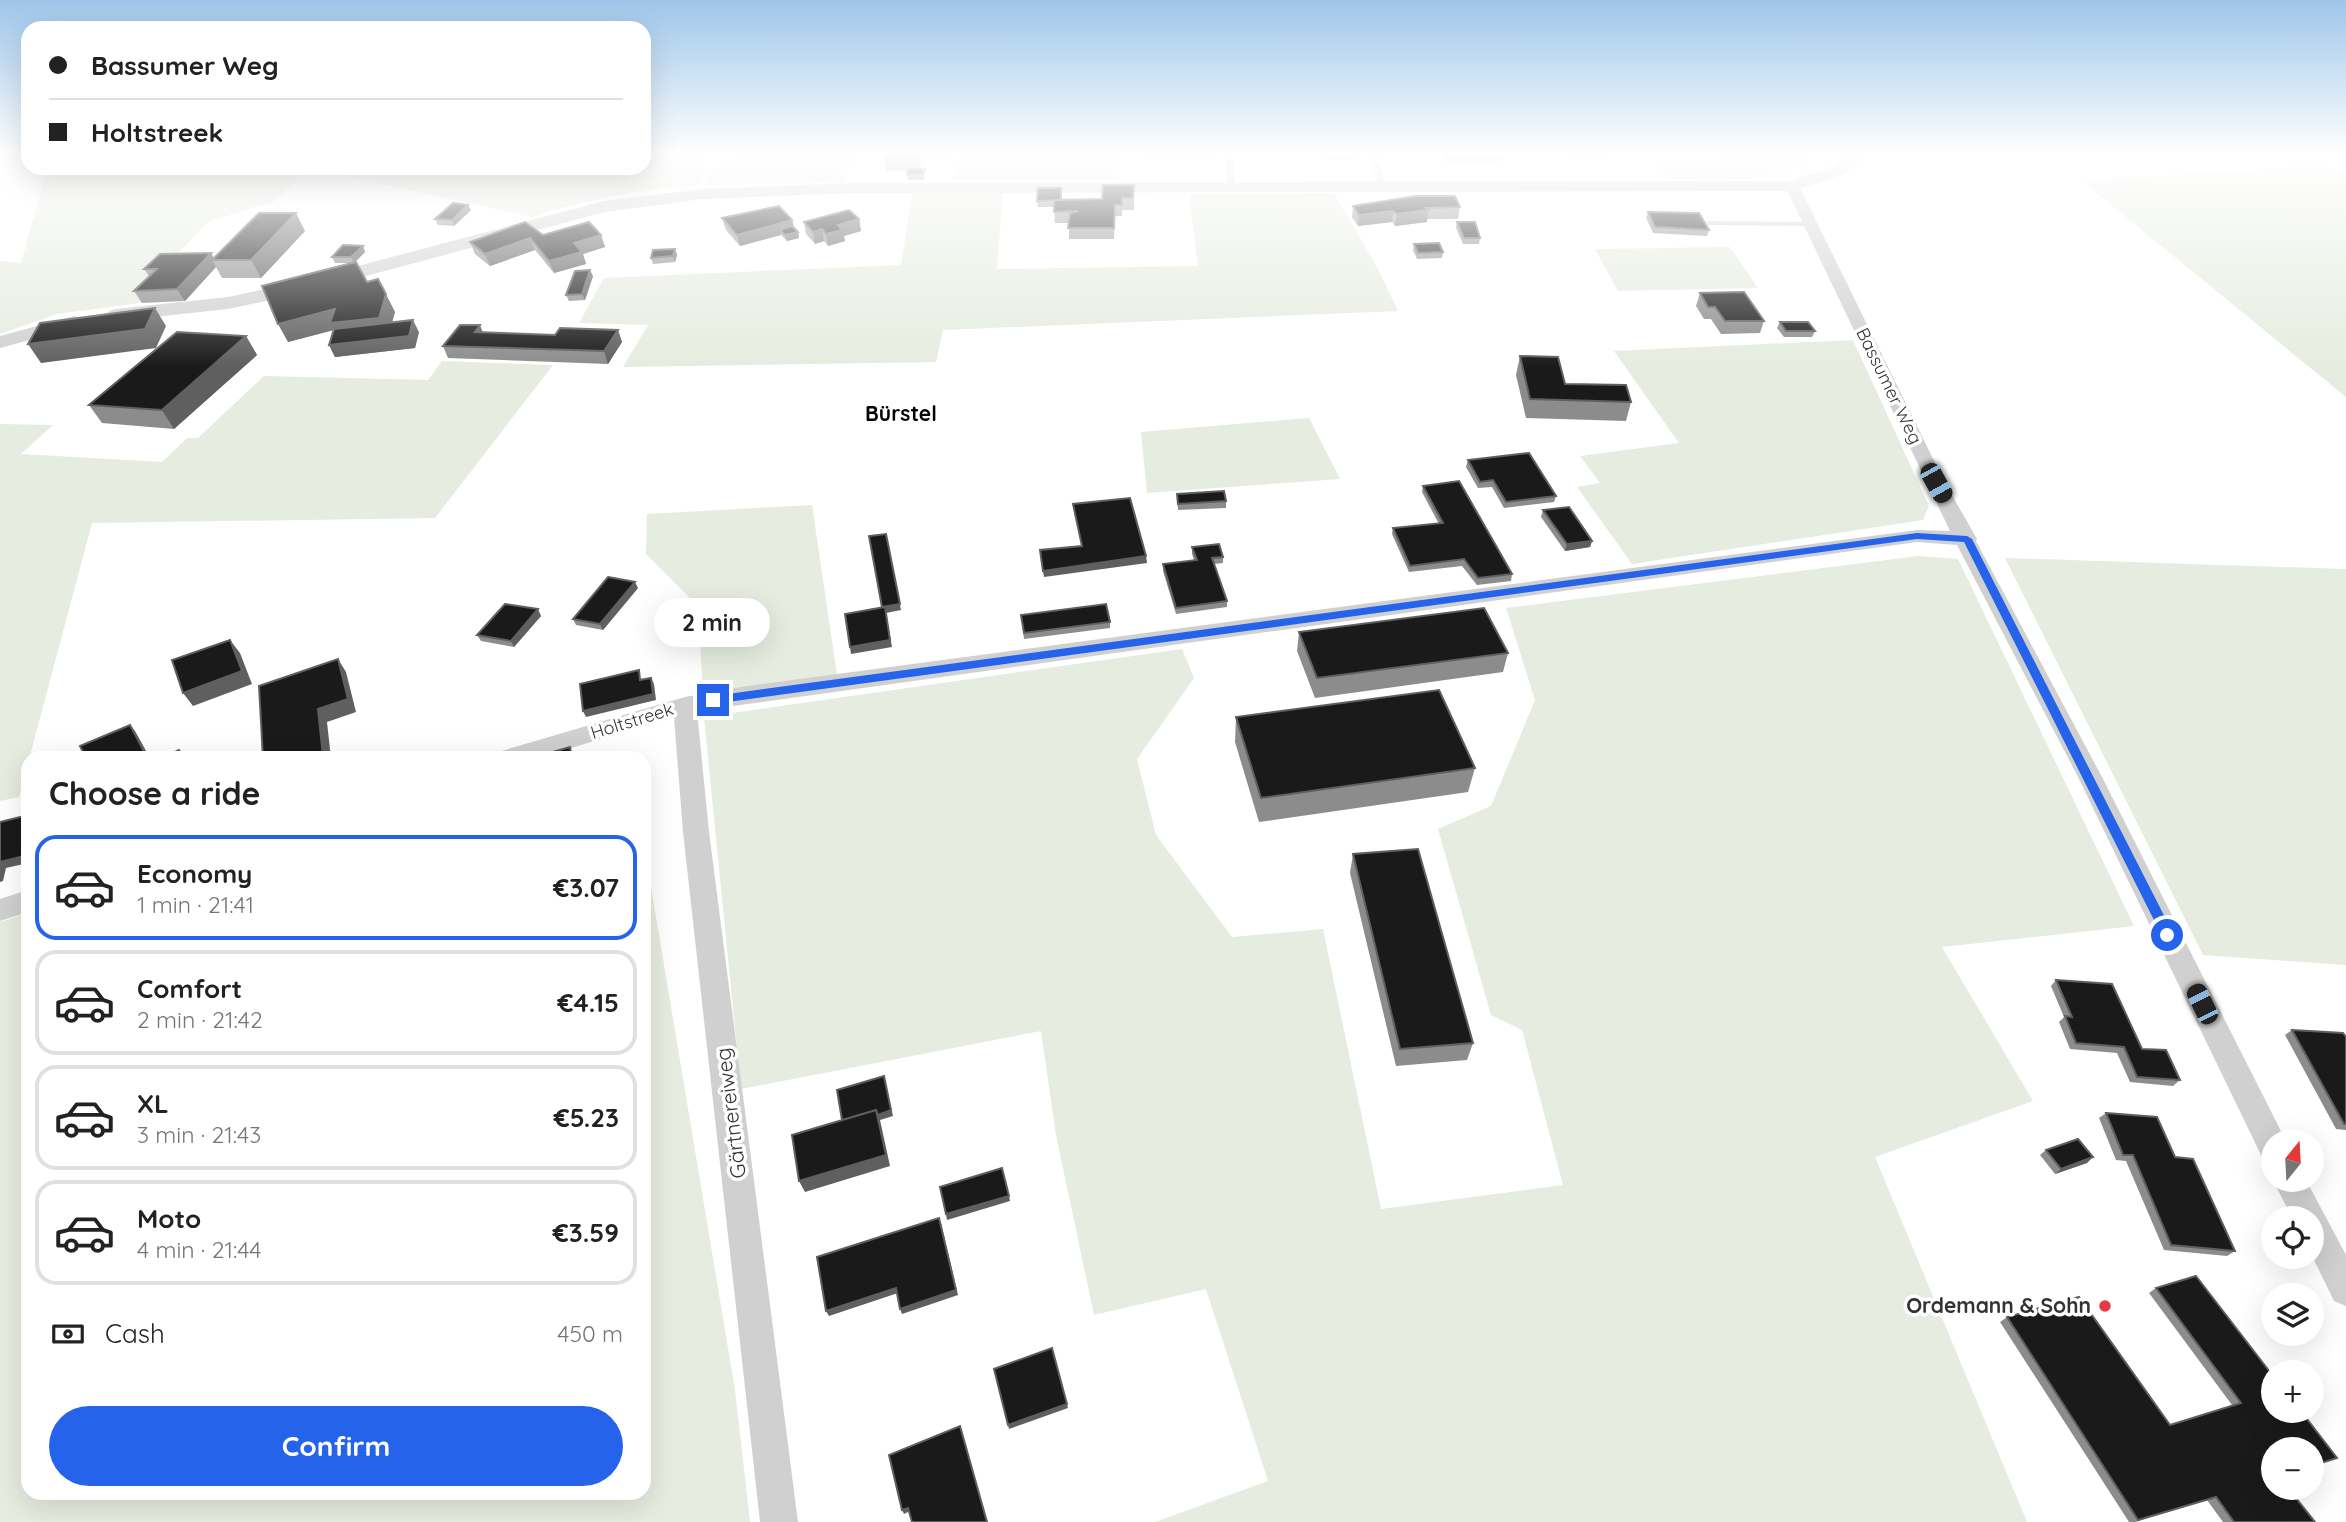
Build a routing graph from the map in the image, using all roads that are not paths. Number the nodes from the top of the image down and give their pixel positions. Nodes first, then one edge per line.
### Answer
1 (530, 225) edge
2 (1810, 225) edge
3 (0, 342) edge
4 (1967, 539) junction
5 (685, 705) junction
6 (531, 751) edge
7 (21, 903) edge
8 (0, 910) edge
9 (2264, 1129) edge
10 (2324, 1246) edge
11 (2346, 1289) edge
12 (779, 1522) edge

1 - 3 street
2 - 4 street, Bassumer Weg
4 - 5 street, Holtstreek
4 - 9 street, Bassumer Weg
5 - 6 street, Holtstreek
5 - 12 street, Gärtnereiweg
7 - 8 street
10 - 11 street

